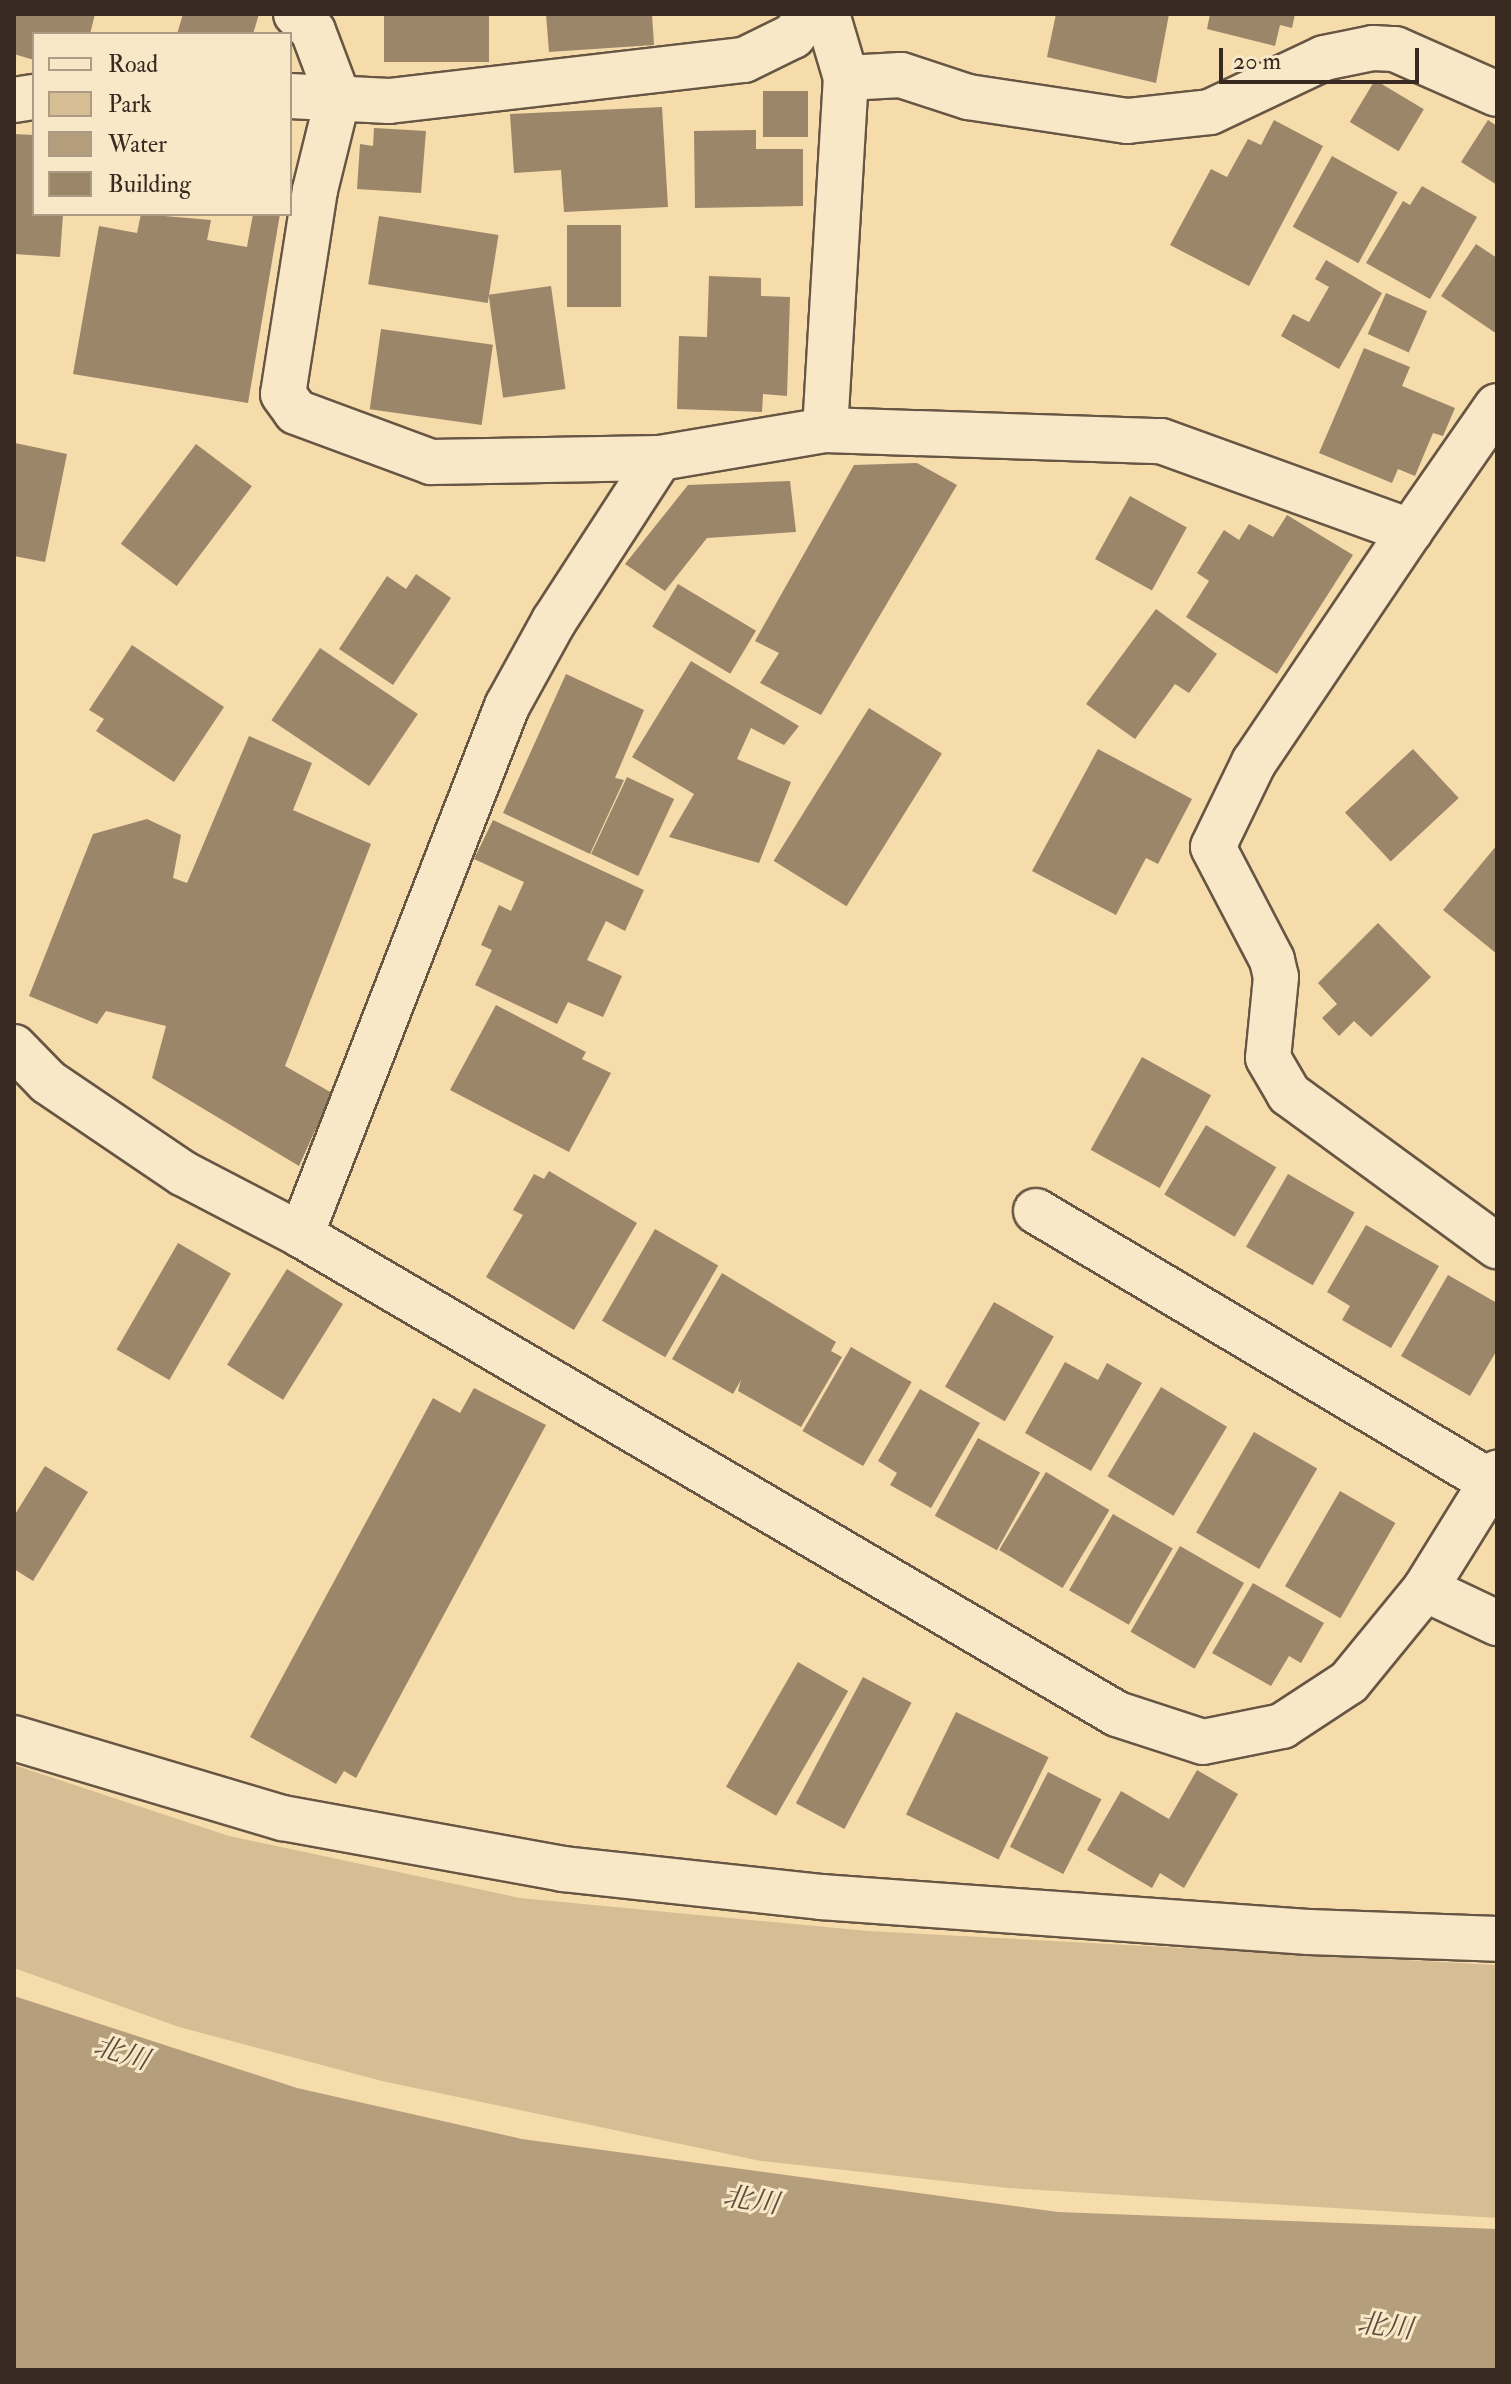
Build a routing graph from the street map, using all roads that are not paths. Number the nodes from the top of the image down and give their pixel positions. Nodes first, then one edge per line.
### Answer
1 (296, 14) edge
2 (810, 14) edge
3 (827, 14) edge
4 (846, 78) junction
5 (1497, 94) edge
6 (292, 96) edge
7 (338, 97) junction
8 (1497, 406) edge
9 (825, 430) junction
10 (660, 458) junction
11 (1410, 531) junction
12 (14, 1047) edge
13 (1036, 1211) dead end
14 (301, 1235) junction
15 (1497, 1246) edge
16 (1494, 1478) edge
17 (1425, 1589) junction
18 (1497, 1623) edge
19 (14, 1738) edge
20 (1497, 1939) edge

1 - 7 street
2 - 7 street
3 - 4 street
4 - 5 street
4 - 9 street
6 - 7 street
7 - 10 street
8 - 11 street
9 - 10 street
9 - 11 street
10 - 14 street
11 - 15 street
12 - 14 street
13 - 16 street
14 - 17 street
16 - 17 street
17 - 18 street
19 - 20 street

